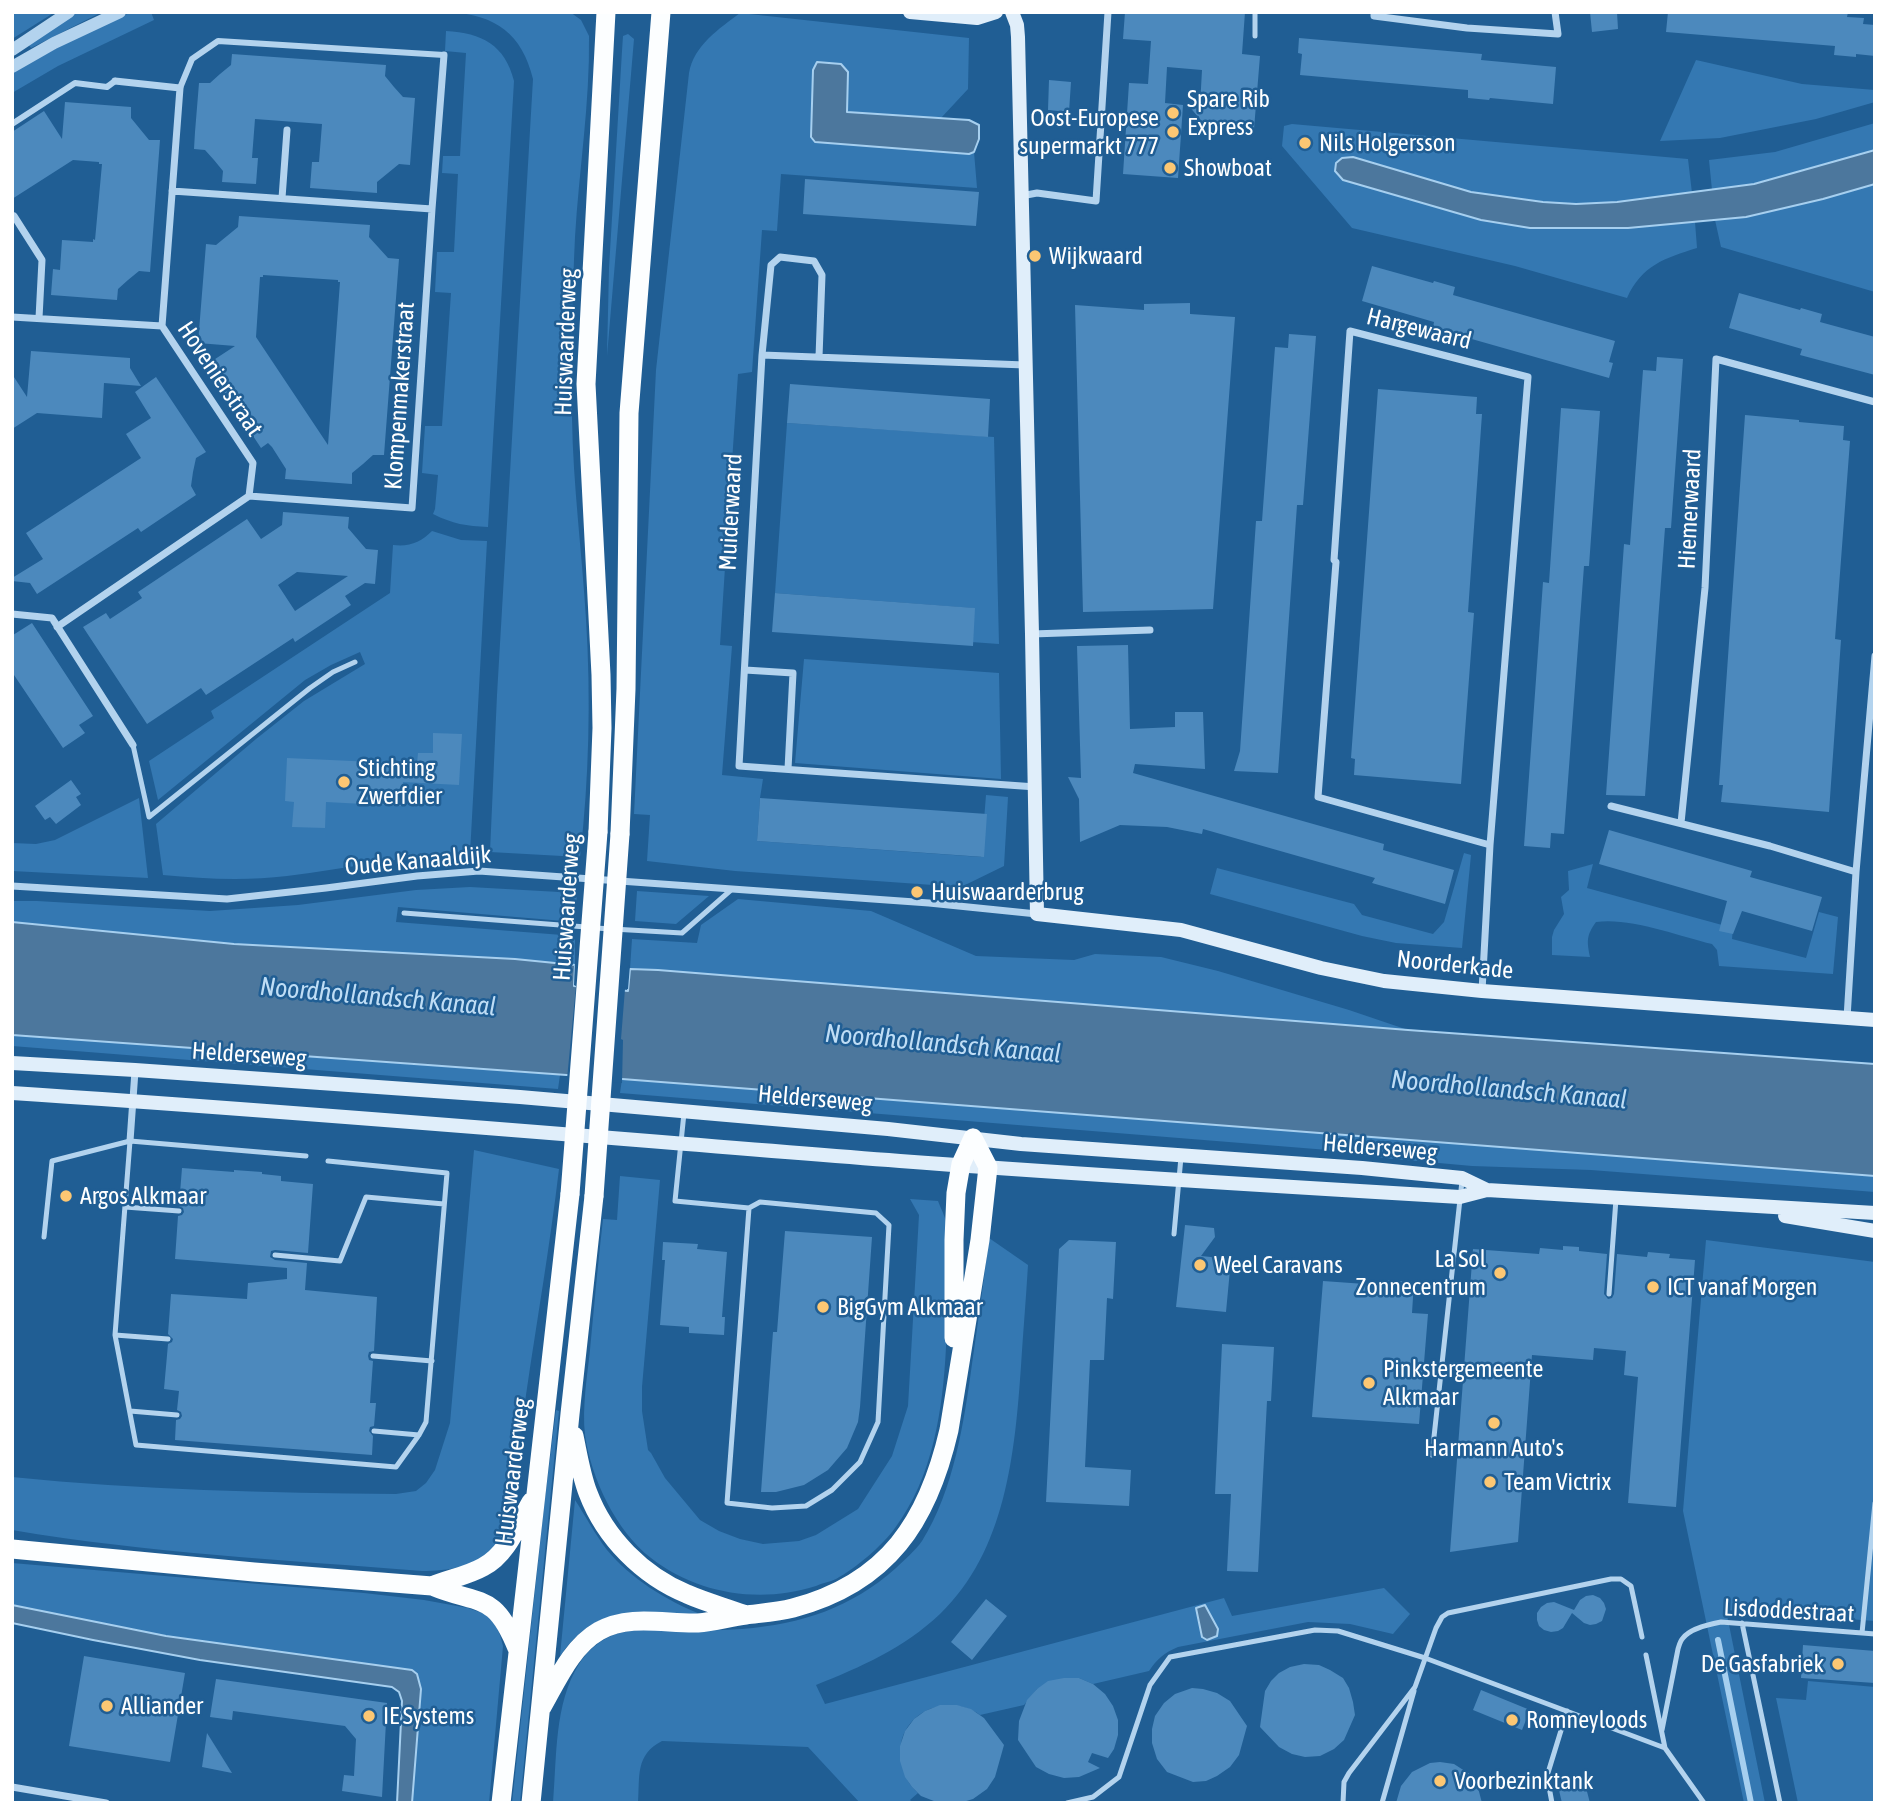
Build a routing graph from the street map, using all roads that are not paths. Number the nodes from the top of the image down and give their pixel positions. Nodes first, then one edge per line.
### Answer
1 (69, 12) edge
2 (120, 12) edge
3 (606, 12) edge
4 (661, 12) edge
5 (909, 12) edge
6 (996, 12) edge
7 (1012, 12) edge
8 (1108, 12) edge
9 (1255, 12) edge
10 (1374, 12) edge
11 (1555, 12) edge
12 (1255, 36) dead end
13 (12, 50) edge
14 (444, 55) joint
15 (12, 67) edge
16 (115, 82) joint
17 (180, 88) junction
18 (12, 124) edge
19 (287, 130) dead end
20 (172, 191) junction
21 (1021, 196) junction
22 (282, 198) junction
23 (432, 209) junction
24 (14, 216) dead end
25 (12, 317) edge
26 (39, 318) junction
27 (162, 326) junction
28 (762, 355) junction
29 (819, 357) junction
30 (1026, 365) junction
31 (1875, 402) edge
32 (249, 496) junction
33 (12, 614) edge
34 (57, 627) junction
35 (1150, 630) dead end
36 (1032, 634) junction
37 (1875, 656) edge
38 (355, 662) dead end
39 (745, 670) junction
40 (133, 746) joint
41 (788, 769) junction
42 (1036, 787) junction
43 (1611, 806) dead end
44 (1681, 823) junction
45 (1490, 845) junction
46 (1856, 872) junction
47 (12, 886) edge
48 (731, 890) junction
49 (404, 914) dead end
50 (1037, 914) junction
51 (1482, 991) junction
52 (1847, 1018) junction
53 (1875, 1020) edge
54 (12, 1063) edge
55 (135, 1070) junction
56 (12, 1093) edge
57 (133, 1101) junction
58 (684, 1110) junction
59 (973, 1138) junction
60 (130, 1141) junction
61 (681, 1143) junction
62 (306, 1156) dead end
63 (1182, 1156) junction
64 (327, 1161) dead end
65 (961, 1164) junction
66 (988, 1167) junction
67 (1462, 1178) junction
68 (1179, 1181) junction
69 (1487, 1190) junction
70 (1460, 1197) junction
71 (1616, 1197) junction
72 (444, 1204) junction
73 (1721, 1205) junction
74 (125, 1206) junction
75 (749, 1208) junction
76 (179, 1210) dead end
77 (1875, 1213) edge
78 (1875, 1231) edge
79 (1174, 1234) dead end
80 (44, 1237) dead end
81 (275, 1255) dead end
82 (1609, 1294) dead end
83 (115, 1335) junction
84 (168, 1339) dead end
85 (373, 1356) dead end
86 (432, 1361) junction
87 (954, 1395) junction
88 (130, 1411) junction
89 (570, 1414) junction
90 (177, 1415) dead end
91 (374, 1432) dead end
92 (419, 1435) junction
93 (1432, 1455) dead end
94 (534, 1495) junction
95 (1875, 1503) edge
96 (12, 1549) edge
97 (432, 1586) junction
98 (746, 1615) junction
99 (1742, 1623) junction
100 (1862, 1633) junction
101 (1875, 1634) edge
102 (1642, 1637) dead end
103 (517, 1650) junction
104 (1646, 1655) dead end
105 (1425, 1658) junction
106 (1415, 1687) junction
107 (542, 1707) junction
108 (1567, 1711) junction
109 (1662, 1730) junction
110 (1665, 1748) junction
111 (12, 1787) edge
112 (106, 1803) edge
113 (501, 1803) edge
114 (531, 1803) edge
115 (1067, 1803) edge
116 (1343, 1803) edge
117 (1382, 1803) edge
118 (1552, 1803) edge
119 (1704, 1803) edge
120 (1780, 1803) edge

1 - 13 street
2 - 15 street
3 - 94 highway, Huiswaarderweg, bridge
4 - 89 highway, Huiswaarderweg, bridge
5 - 6 main road
7 - 21 main road
8 - 21 street
9 - 12 lane
10 - 11 street
14 - 17 street
14 - 23 street
16 - 17 street
16 - 18 street
17 - 20 street
19 - 22 street
20 - 22 street
20 - 27 street
21 - 30 main road
22 - 23 street
23 - 32 street, Klompenmakerstraat
24 - 26 street
25 - 26 street, Hovenierstraat
26 - 27 street, Hovenierstraat
27 - 32 street, Hovenierstraat
28 - 29 street
28 - 29 street, Muiderwaard
28 - 39 street, Muiderwaard
29 - 30 street
30 - 36 main road
31 - 44 street, Hiemerwaard
32 - 34 street
33 - 34 street
34 - 40 street
35 - 36 street
36 - 42 main road
37 - 46 street
38 - 40 lane
39 - 41 street
39 - 41 street, Muiderwaard
41 - 42 street, Muiderwaard
42 - 50 main road
43 - 44 street
44 - 46 street
45 - 45 street, Hargewaard
45 - 51 street, Hargewaard
46 - 52 street
47 - 48 street, Oude Kanaaldijk
48 - 49 lane
48 - 50 street, Oude Kanaaldijk
50 - 51 main road, Noorderkade
51 - 52 main road, Noorderkade
52 - 53 main road, Noorderkade
54 - 55 main road, Helderseweg
55 - 57 street
55 - 58 main road, Helderseweg
56 - 57 main road, Helderseweg
57 - 60 street
57 - 61 main road, Helderseweg
58 - 59 main road, Helderseweg
58 - 61 lane
59 - 63 main road, Helderseweg
59 - 65 highway
59 - 66 highway
60 - 62 lane
60 - 74 lane
60 - 80 lane
61 - 65 main road, Helderseweg
61 - 75 lane
63 - 67 main road, Helderseweg
63 - 68 lane
64 - 72 lane
65 - 66 main road, Helderseweg
65 - 87 highway
66 - 68 main road, Helderseweg
66 - 87 highway
67 - 69 main road, Helderseweg
67 - 70 lane
68 - 70 main road, Helderseweg
68 - 79 lane
69 - 70 main road, Helderseweg
69 - 71 main road, Helderseweg
70 - 93 lane
71 - 73 main road, Helderseweg
71 - 82 lane
72 - 81 lane
72 - 86 lane
73 - 77 main road, Helderseweg
73 - 78 main road, Helderseweg
74 - 76 lane
74 - 83 lane
75 - 75 lane
83 - 84 lane
83 - 88 lane
85 - 86 lane
86 - 92 lane
87 - 98 highway
88 - 90 lane
88 - 92 lane
89 - 98 highway
89 - 107 highway, Huiswaarderweg
91 - 92 lane
94 - 97 highway
94 - 103 highway, Huiswaarderweg
95 - 100 lane
96 - 97 highway
97 - 103 highway
98 - 107 highway
99 - 100 lane, Lisdoddestraat
99 - 109 lane, Lisdoddestraat
99 - 120 lane
100 - 101 lane, Lisdoddestraat
102 - 105 lane
103 - 113 highway, Huiswaarderweg
104 - 109 lane
105 - 106 lane
105 - 108 lane
105 - 115 lane
106 - 116 lane
106 - 117 lane
107 - 114 highway, Huiswaarderweg
108 - 110 lane
108 - 118 lane
109 - 110 lane
110 - 119 lane
111 - 112 street

